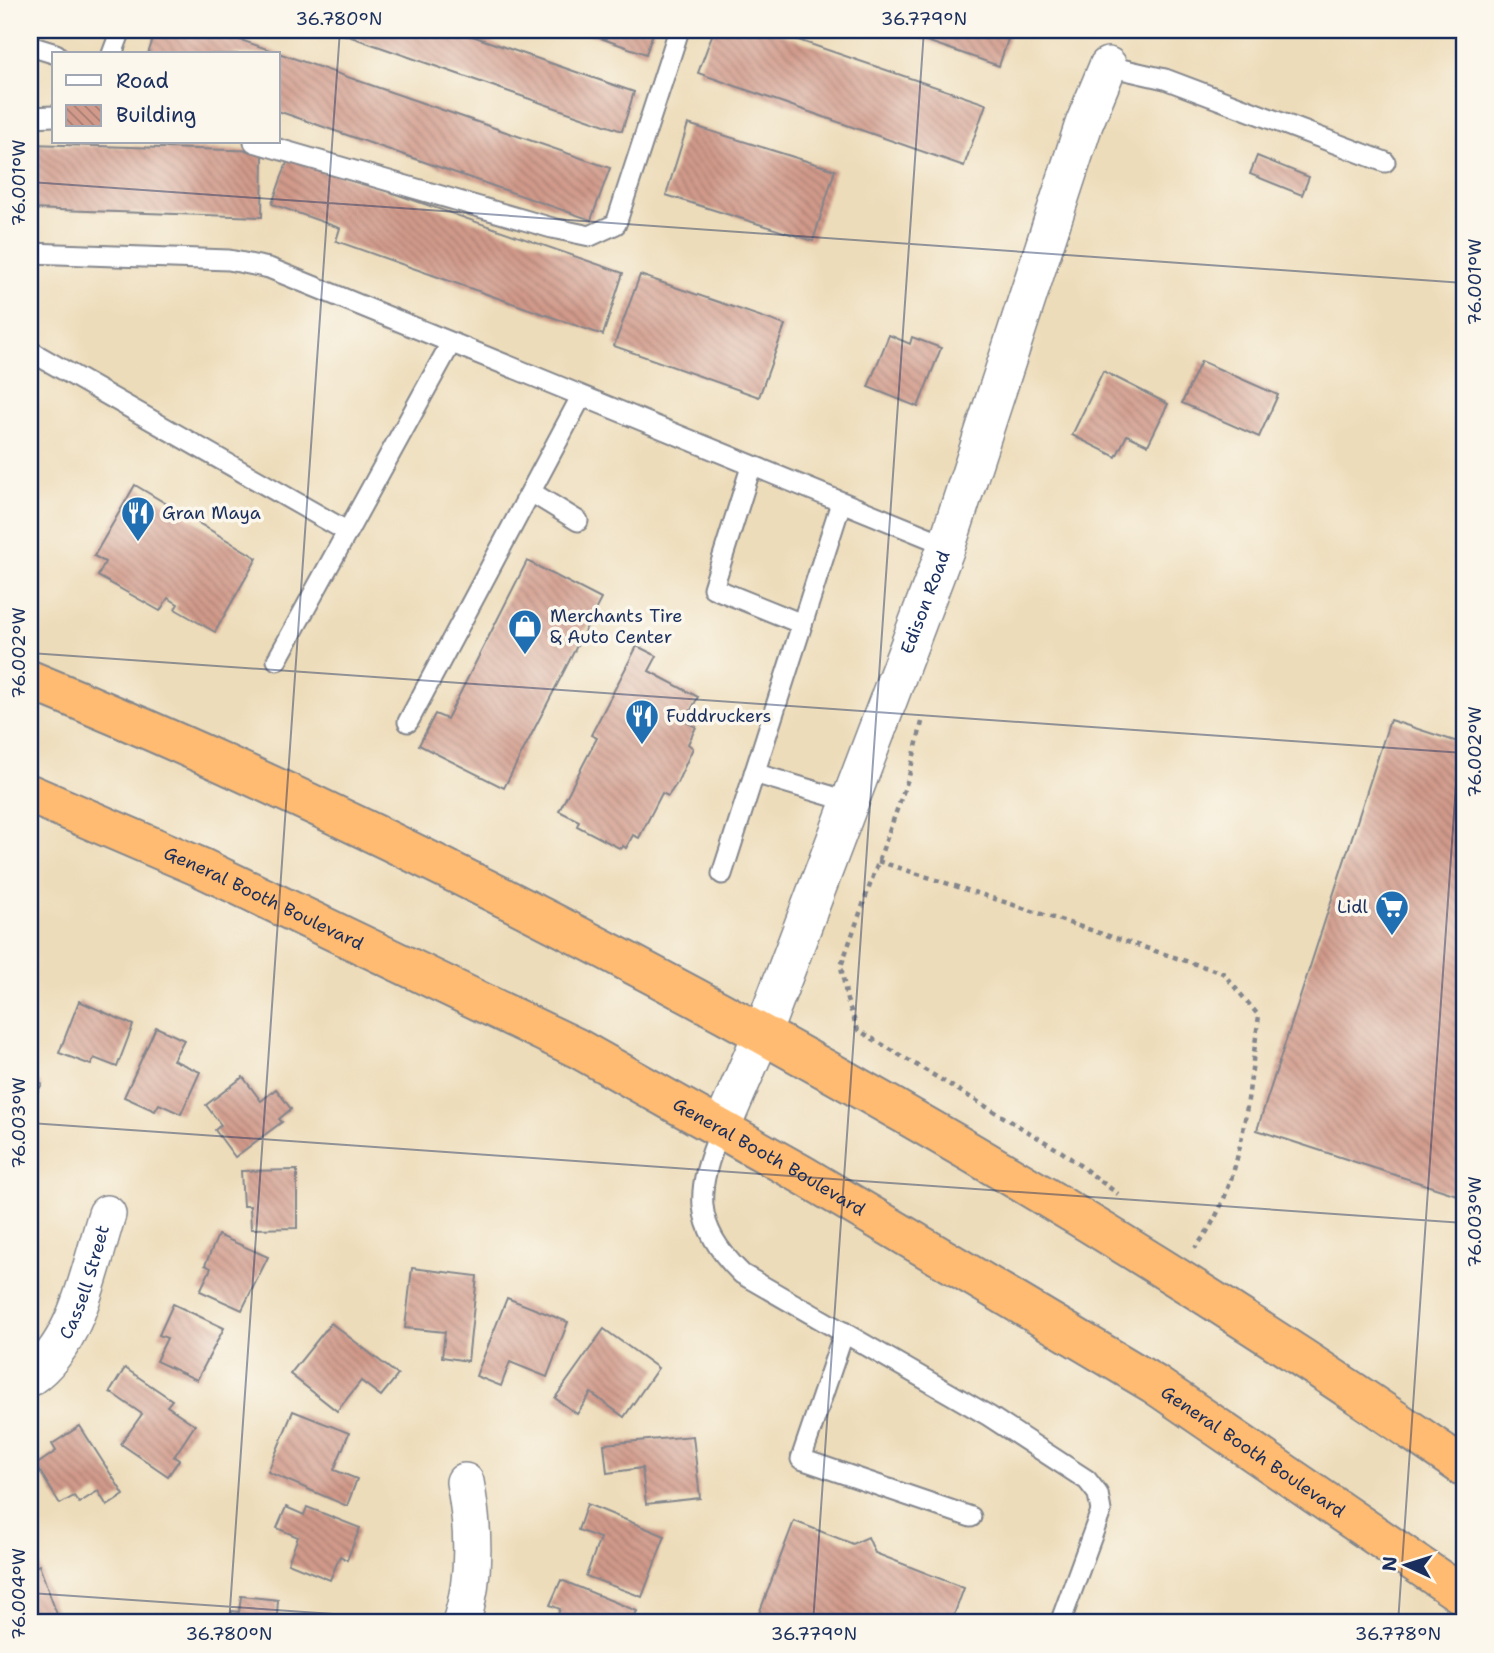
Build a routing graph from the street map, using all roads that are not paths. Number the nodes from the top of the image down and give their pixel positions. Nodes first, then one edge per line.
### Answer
1 (121, 30) edge
2 (679, 30) edge
3 (30, 46) edge
4 (113, 52) edge
5 (52, 53) edge
6 (1108, 66) joint
7 (52, 116) edge
8 (30, 117) edge
9 (261, 144) edge
10 (1385, 162) dead end
11 (30, 253) edge
12 (451, 343) junction
13 (30, 351) edge
14 (581, 397) junction
15 (751, 467) junction
16 (531, 492) junction
17 (841, 503) junction
18 (578, 521) dead end
19 (348, 532) junction
20 (947, 545) junction
21 (802, 624) junction
22 (277, 660) dead end
23 (30, 680) edge
24 (408, 722) dead end
25 (754, 773) junction
26 (30, 794) edge
27 (851, 802) junction
28 (722, 874) dead end
29 (762, 1034) junction
30 (721, 1129) junction
31 (107, 1214) dead end
32 (844, 1332) junction
33 (30, 1377) edge
34 (1464, 1467) edge
35 (465, 1482) dead end
36 (971, 1517) dead end
37 (1464, 1596) edge
38 (461, 1623) edge
39 (1060, 1623) edge

1 - 4 lane
2 - 9 lane
3 - 5 lane
6 - 10 lane
6 - 20 street, Edison Road
7 - 8 lane
11 - 12 lane
12 - 14 lane
12 - 19 lane
13 - 19 lane
14 - 15 lane
14 - 16 lane
15 - 17 lane
15 - 21 lane
16 - 18 lane
16 - 24 lane
17 - 20 lane
17 - 21 lane
19 - 22 lane
20 - 27 street, Edison Road
21 - 25 lane
23 - 29 highway
25 - 27 lane
25 - 28 lane
26 - 30 highway, General Booth Boulevard
27 - 29 street, Edison Road
29 - 30 street, Edison Road
29 - 34 highway
30 - 32 lane
30 - 37 highway, General Booth Boulevard
31 - 33 street, Cassell Street
32 - 36 lane
32 - 39 lane
35 - 38 street

